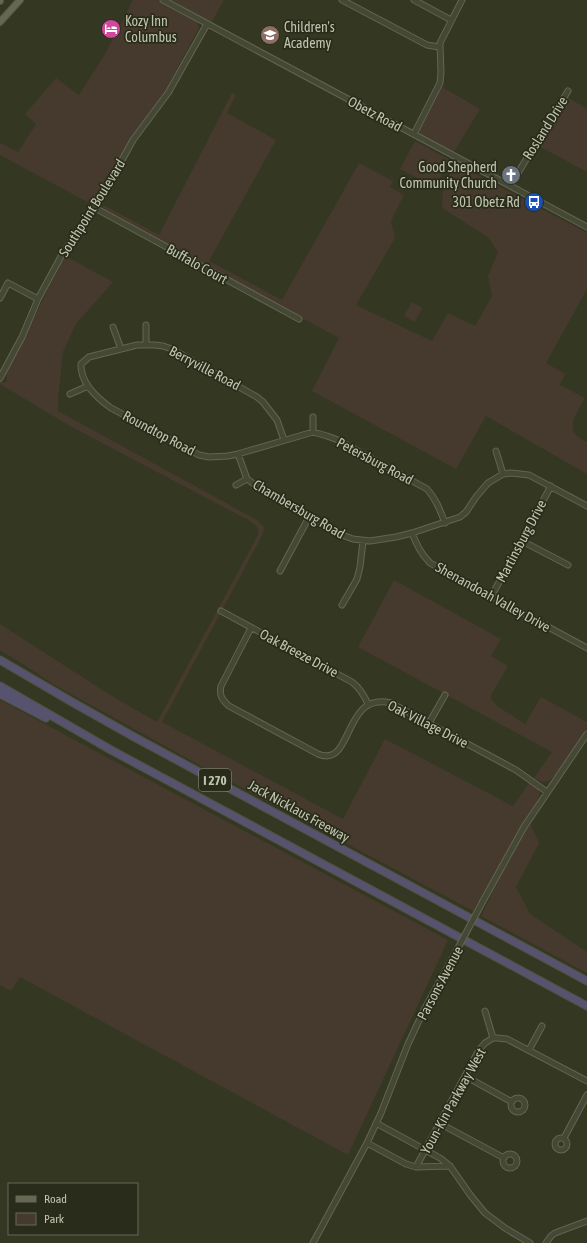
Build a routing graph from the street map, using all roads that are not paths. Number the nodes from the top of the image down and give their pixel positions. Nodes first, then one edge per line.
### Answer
1 (20, 0) edge
2 (163, 0) edge
3 (342, 0) edge
4 (416, 0) edge
5 (462, 0) edge
6 (451, 20) junction
7 (0, 22) edge
8 (207, 24) junction
9 (439, 47) junction
10 (568, 91) dead end
11 (414, 134) junction
12 (510, 186) junction
13 (95, 208) junction
14 (587, 227) edge
15 (0, 298) edge
16 (38, 299) junction
17 (299, 319) dead end
18 (146, 325) dead end
19 (113, 328) dead end
20 (146, 344) junction
21 (121, 349) junction
22 (80, 366) joint
23 (0, 378) edge
24 (88, 386) junction
25 (70, 394) dead end
26 (313, 417) dead end
27 (313, 432) junction
28 (284, 440) junction
29 (496, 450) dead end
30 (238, 454) junction
31 (503, 474) junction
32 (247, 479) junction
33 (236, 486) dead end
34 (551, 486) junction
35 (587, 506) edge
36 (309, 517) junction
37 (445, 523) junction
38 (412, 533) junction
39 (363, 541) junction
40 (522, 541) junction
41 (568, 565) dead end
42 (280, 571) dead end
43 (491, 597) junction
44 (342, 604) dead end
45 (221, 611) dead end
46 (251, 628) junction
47 (587, 648) edge
48 (0, 660) edge
49 (0, 686) edge
50 (0, 694) edge
51 (444, 695) dead end
52 (368, 704) junction
53 (429, 723) junction
54 (587, 734) edge
55 (111, 750) junction
56 (547, 792) junction
57 (587, 982) edge
58 (587, 1006) edge
59 (485, 1011) dead end
60 (542, 1026) dead end
61 (493, 1038) junction
62 (529, 1050) junction
63 (465, 1076) junction
64 (587, 1081) edge
65 (587, 1095) edge
66 (512, 1102) dead end
67 (376, 1123) junction
68 (439, 1123) junction
69 (564, 1138) dead end
70 (367, 1143) junction
71 (425, 1149) junction
72 (504, 1158) dead end
73 (450, 1166) junction
74 (416, 1167) junction
75 (587, 1221) edge
76 (313, 1243) edge
77 (530, 1243) edge
78 (546, 1243) edge

1 - 7 main road
2 - 8 street, Obetz Road
3 - 9 street
4 - 6 street
5 - 6 street
6 - 9 street
8 - 11 street, Obetz Road
8 - 13 street, Southpoint Boulevard
9 - 11 street
10 - 12 street, Rosland Drive
11 - 12 street, Obetz Road
12 - 14 street, Obetz Road
13 - 16 street, Southpoint Boulevard
13 - 17 street, Buffalo Court
15 - 16 street
16 - 23 street, Southpoint Boulevard
18 - 20 street
19 - 21 street
20 - 21 street, Berryville Road
20 - 28 street, Berryville Road
21 - 22 street, Berryville Road
22 - 24 street, Roundtop Road
24 - 25 street
24 - 30 street, Roundtop Road
26 - 27 street
27 - 28 street
27 - 37 street, Petersburg Road
28 - 30 street, Roundtop Road
29 - 31 street
30 - 32 street, Chambersburg Road
31 - 34 street
31 - 37 street, Chambersburg Road
32 - 33 street
32 - 36 street, Chambersburg Road
34 - 35 street
34 - 40 street, Martinsburg Drive
36 - 39 street, Chambersburg Road
36 - 42 street
37 - 38 street, Chambersburg Road
38 - 39 street, Chambersburg Road
38 - 43 street, Shenandoah Valley Drive
39 - 44 street
40 - 41 street
40 - 43 street, Martinsburg Drive
43 - 47 street, Shenandoah Valley Drive
45 - 46 street, Oak Breeze Drive
46 - 52 street, Oak Breeze Drive
46 - 52 street, Oak Village Drive
48 - 57 highway, Jack Nicklaus Freeway / I 270
49 - 55 highway, I 270
50 - 55 highway
51 - 53 street
52 - 53 street, Oak Village Drive
53 - 56 street, Oak Village Drive
54 - 56 street, Parsons Avenue
55 - 58 highway, I 270
56 - 67 street, Parsons Avenue, bridge
59 - 61 street
60 - 62 street
61 - 62 street
61 - 63 street, Youn-Kin Parkway West
62 - 64 street
63 - 66 street
63 - 68 street, Youn-Kin Parkway West
65 - 69 street
67 - 70 street, Parsons Avenue
67 - 71 street
68 - 71 street, Youn-Kin Parkway West
68 - 72 street
70 - 74 street
70 - 76 street, Parsons Avenue
71 - 73 street
71 - 74 street, Youn-Kin Parkway West
73 - 74 street
73 - 77 street
75 - 78 street

